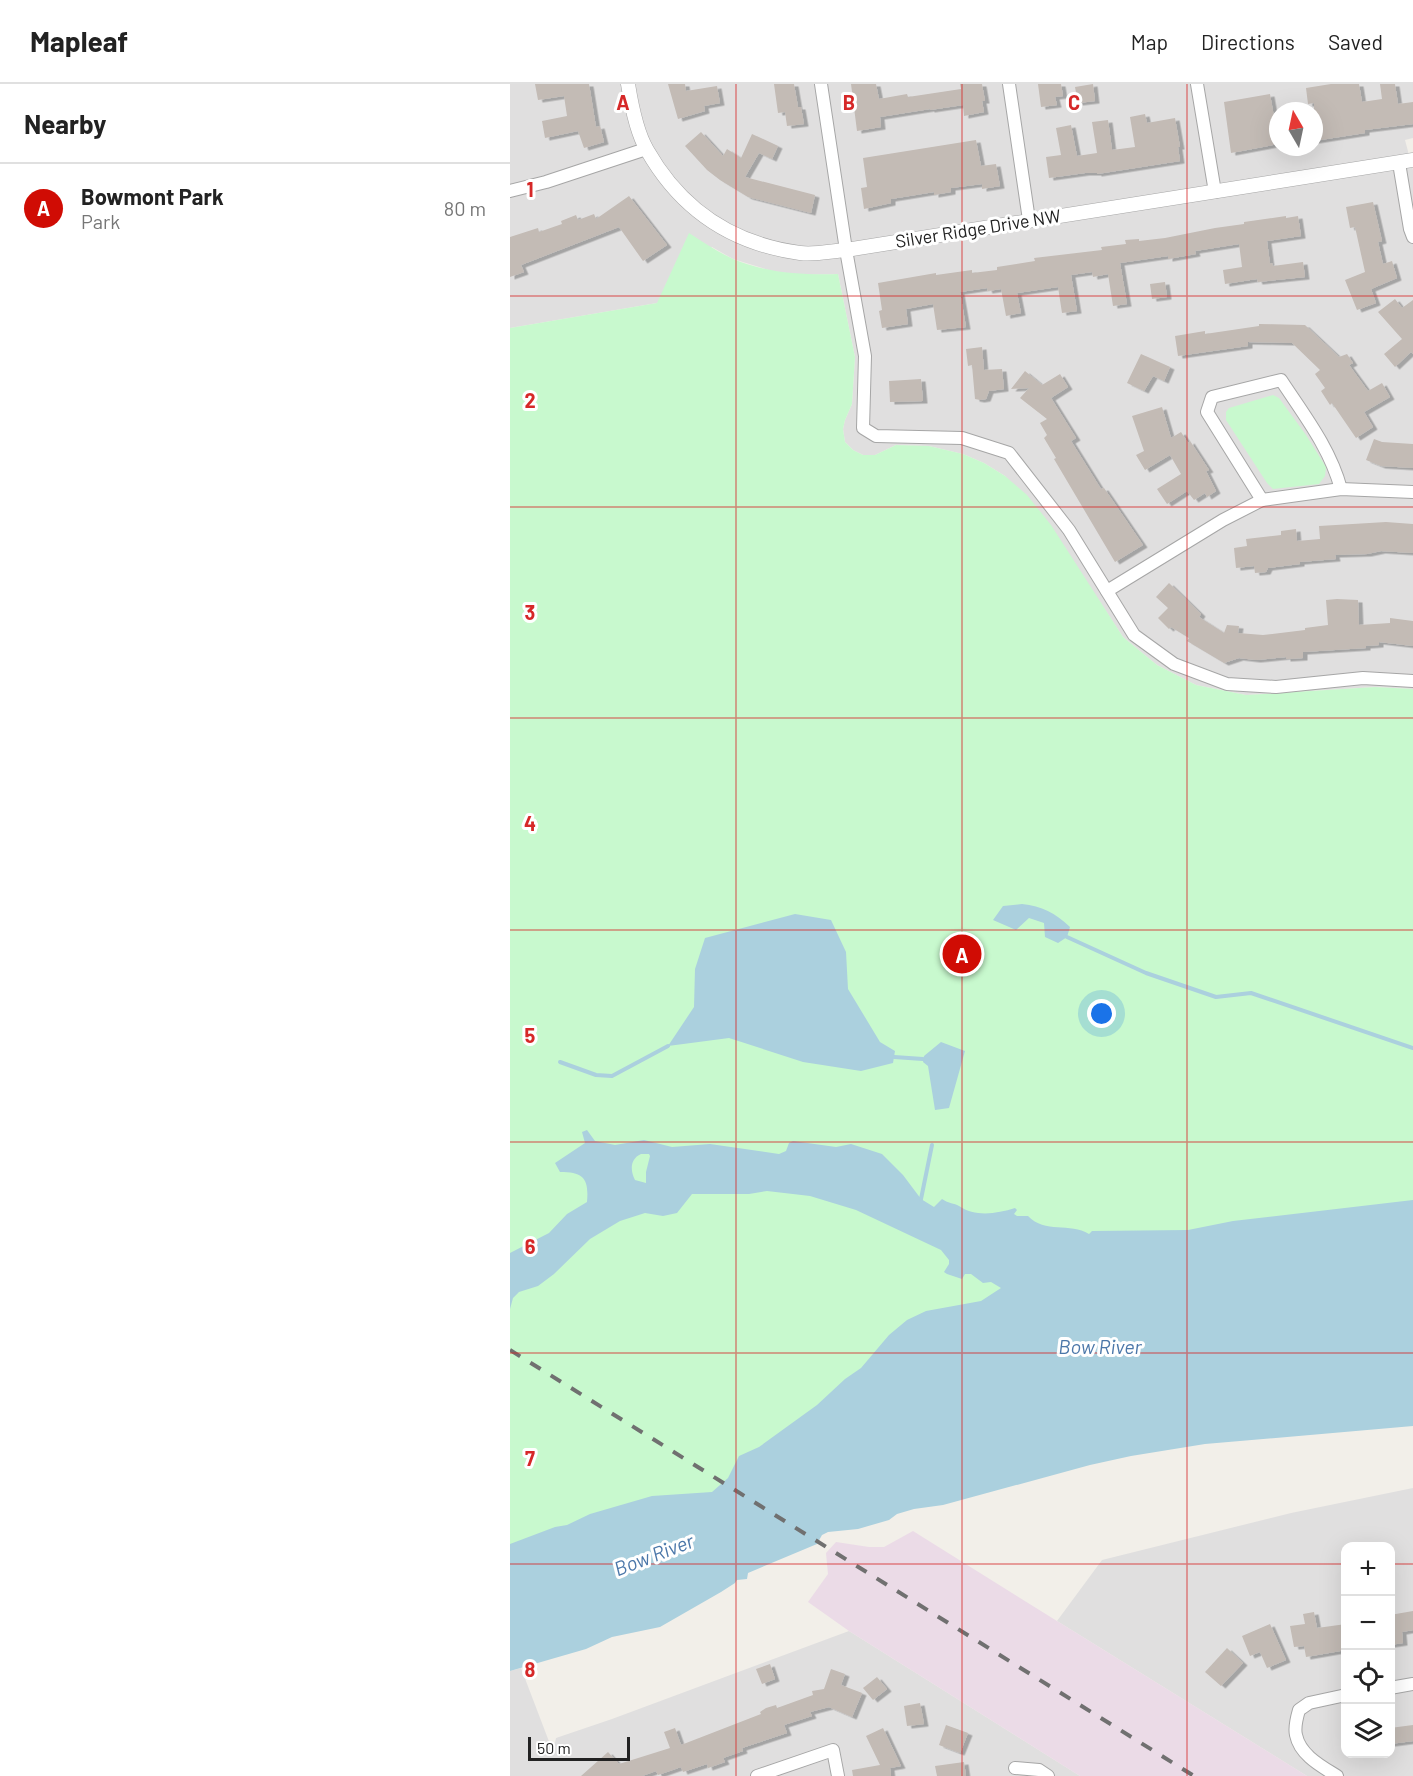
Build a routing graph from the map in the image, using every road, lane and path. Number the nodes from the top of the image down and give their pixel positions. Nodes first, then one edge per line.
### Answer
1 (628, 84) edge
2 (821, 84) edge
3 (1009, 84) edge
4 (1197, 84) edge
5 (646, 149) junction
6 (1413, 160) edge
7 (1399, 163) junction
8 (510, 191) edge
9 (1215, 192) junction
10 (1029, 220) junction
11 (1413, 237) edge
12 (846, 250) junction
13 (1341, 489) junction
14 (1413, 492) edge
15 (1262, 500) junction
16 (1107, 591) junction
17 (1413, 681) edge
18 (1413, 1684) edge
19 (1395, 1687) edge
20 (1341, 1696) edge
21 (1015, 1768) dead end
22 (757, 1776) edge
23 (838, 1776) edge
24 (1048, 1776) edge
25 (1337, 1776) edge

1 - 5 street, Silver Ridge Drive NW
2 - 12 street
3 - 10 street
4 - 9 street
5 - 8 street
5 - 12 street, Silver Ridge Drive NW
6 - 7 street, Silver Ridge Drive NW
7 - 9 street, Silver Ridge Drive NW
7 - 11 street
9 - 10 street, Silver Ridge Drive NW
10 - 12 street, Silver Ridge Drive NW
12 - 16 street
13 - 14 street
13 - 15 street
13 - 15 street
15 - 16 street
16 - 17 street
18 - 19 street
20 - 25 street
21 - 24 street
22 - 23 street

